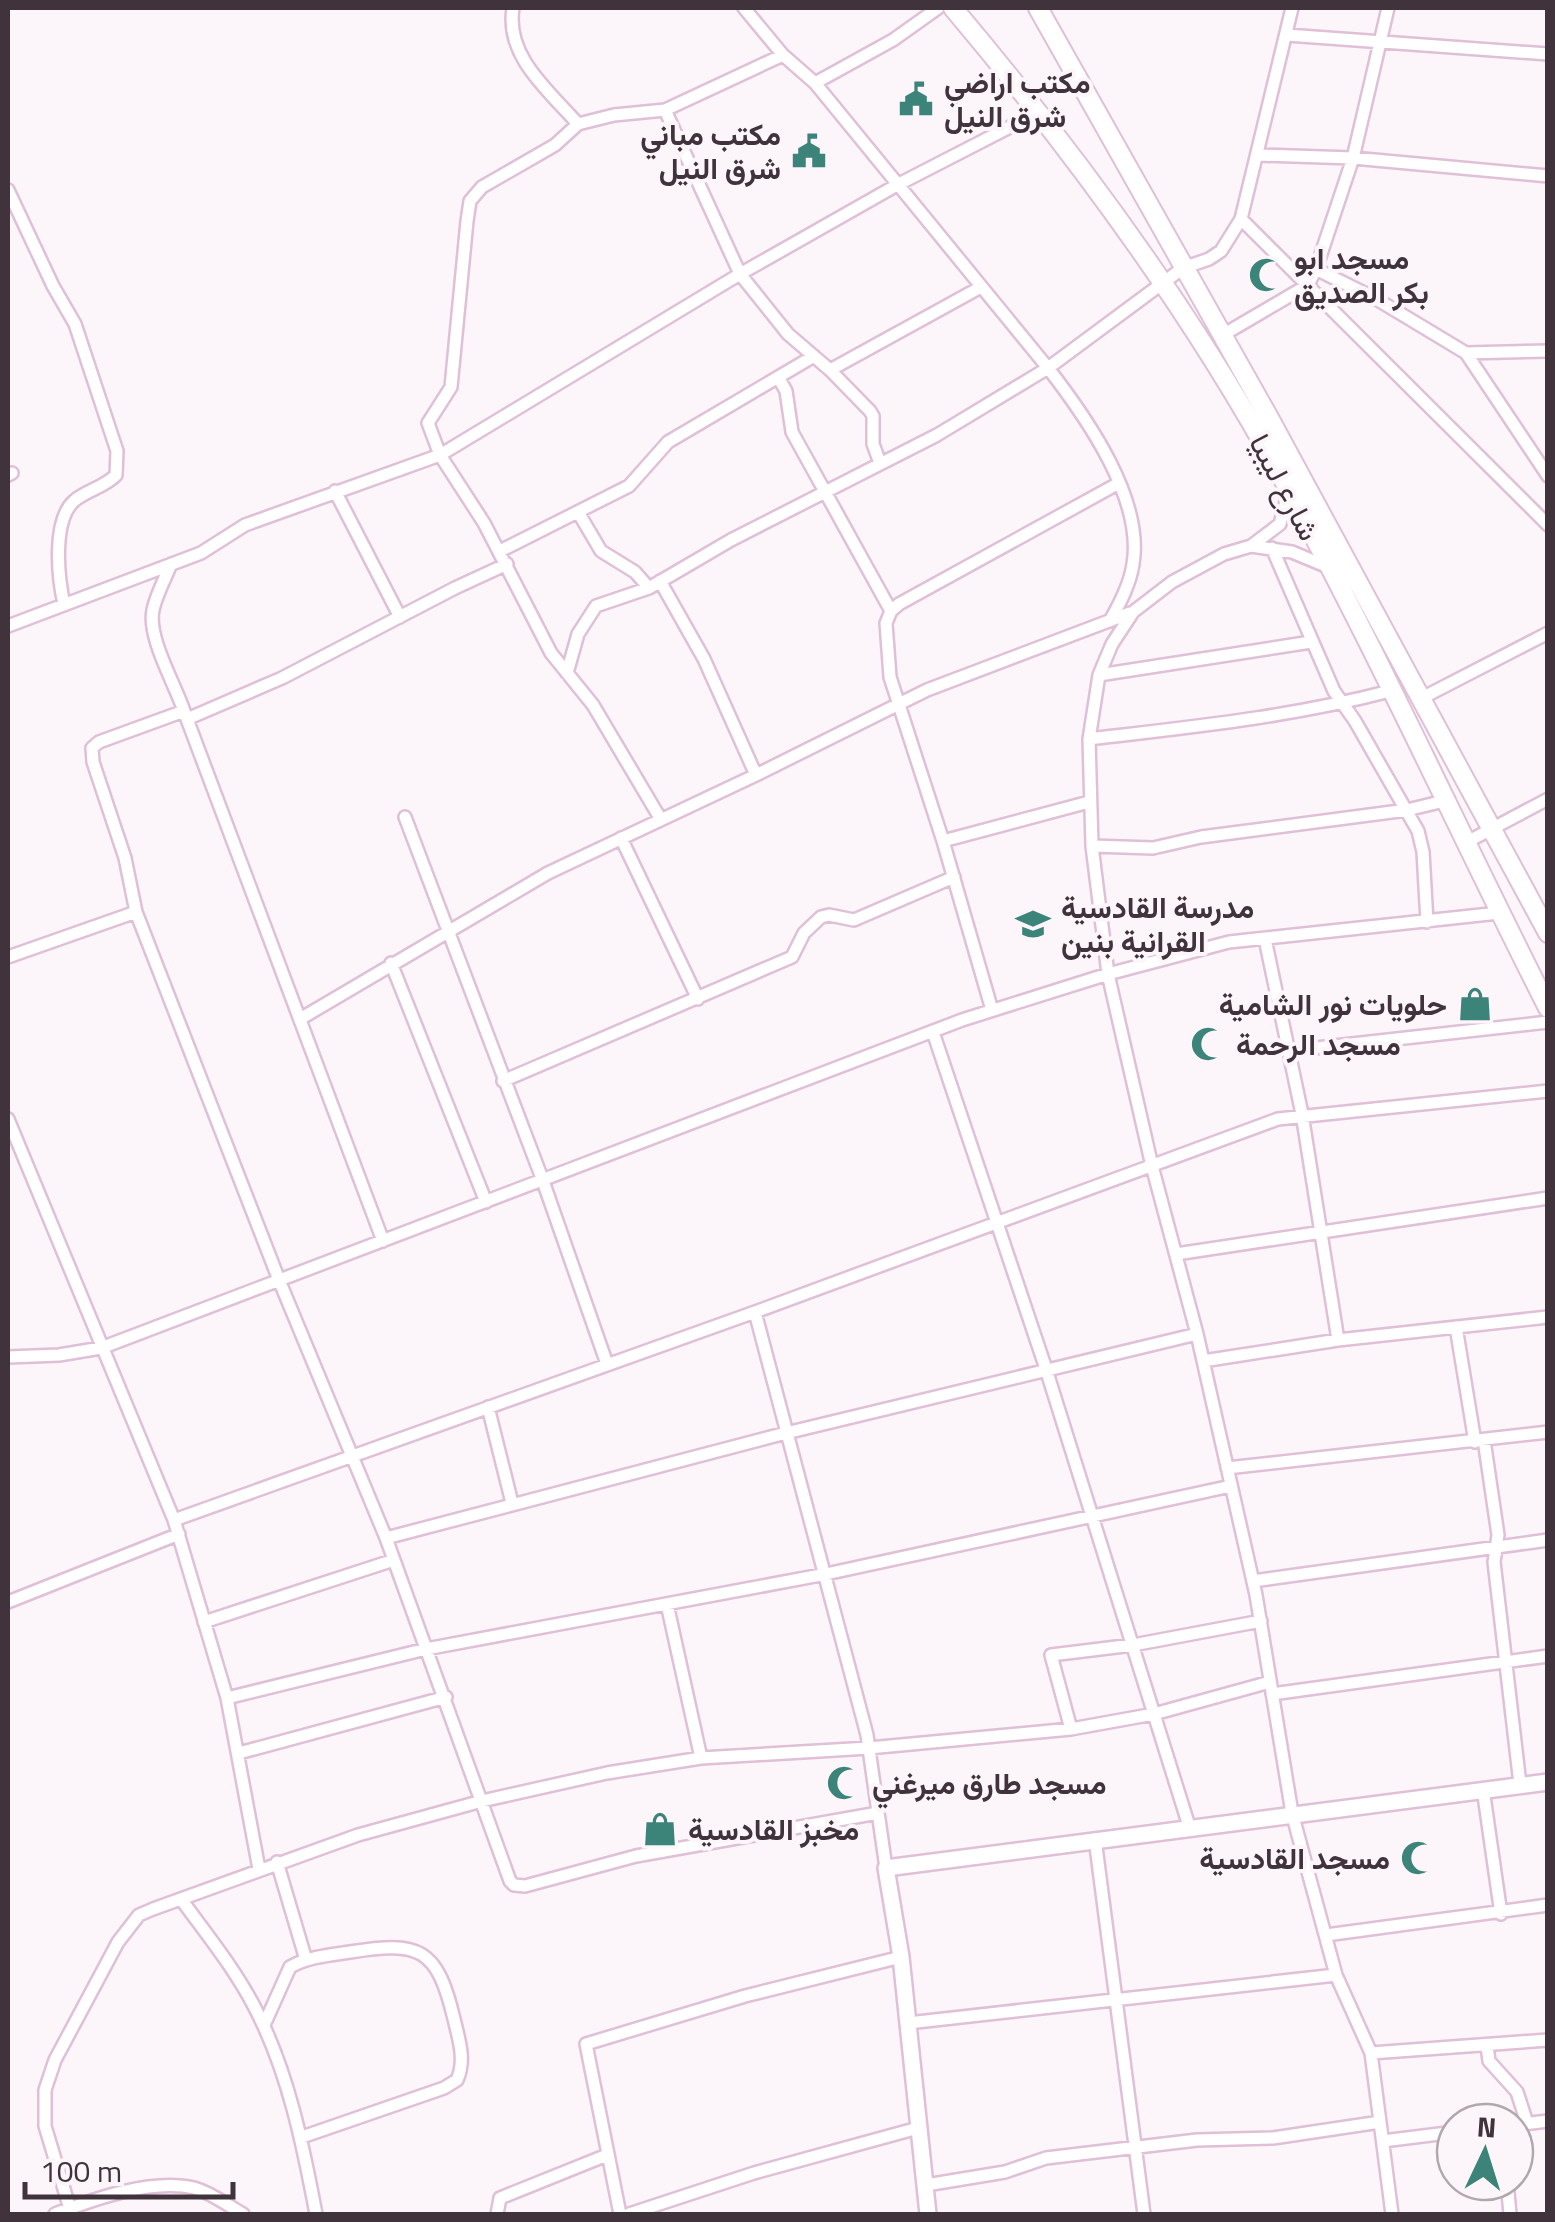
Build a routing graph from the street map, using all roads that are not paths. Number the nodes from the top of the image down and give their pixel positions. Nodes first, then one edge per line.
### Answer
1 (513, 8) edge
2 (744, 8) edge
3 (938, 8) edge
4 (952, 8) edge
5 (1038, 8) edge
6 (1292, 8) edge
7 (1388, 8) edge
8 (1287, 36) junction
9 (1381, 42) junction
10 (783, 54) junction
11 (1548, 54) edge
12 (815, 83) junction
13 (665, 110) junction
14 (1039, 112) junction
15 (578, 124) junction
16 (1259, 155) junction
17 (1352, 158) junction
18 (1548, 176) edge
19 (897, 185) junction
20 (8, 190) edge
21 (1242, 219) junction
22 (1183, 268) junction
23 (1316, 269) junction
24 (740, 274) junction
25 (1162, 284) junction
26 (1308, 284) junction
27 (981, 287) junction
28 (1221, 336) junction
29 (1548, 351) edge
30 (1466, 354) junction
31 (814, 356) junction
32 (1048, 368) junction
33 (830, 370) junction
34 (778, 377) junction
35 (440, 455) junction
36 (880, 463) junction
37 (1548, 476) edge
38 (1118, 482) junction
39 (1288, 489) junction
40 (335, 491) junction
41 (826, 491) junction
42 (578, 512) junction
43 (1548, 525) edge
44 (1251, 546) junction
45 (1272, 548) junction
46 (500, 551) junction
47 (171, 564) junction
48 (507, 564) junction
49 (1328, 567) junction
50 (654, 585) junction
51 (64, 604) junction
52 (890, 611) junction
53 (1133, 612) junction
54 (400, 617) junction
55 (1110, 622) junction
56 (8, 626) edge
57 (1548, 632) edge
58 (1312, 642) junction
59 (567, 673) junction
60 (1099, 675) junction
61 (1390, 691) junction
62 (1420, 699) junction
63 (898, 703) junction
64 (1341, 704) junction
65 (186, 715) junction
66 (1089, 739) junction
67 (756, 775) junction
68 (1548, 799) edge
69 (1089, 802) junction
70 (1444, 802) junction
71 (1407, 810) junction
72 (405, 816) dead end
73 (660, 818) junction
74 (1492, 830) junction
75 (620, 838) junction
76 (943, 841) junction
77 (1464, 842) junction
78 (1092, 846) junction
79 (954, 877) junction
80 (136, 912) junction
81 (1499, 912) junction
82 (1428, 922) junction
83 (447, 930) junction
84 (1548, 933) edge
85 (1265, 939) junction
86 (8, 956) edge
87 (391, 963) junction
88 (1108, 974) junction
89 (698, 999) junction
90 (1548, 1008) edge
91 (992, 1010) junction
92 (300, 1019) junction
93 (1548, 1022) edge
94 (932, 1032) junction
95 (1289, 1051) junction
96 (504, 1081) junction
97 (1548, 1090) edge
98 (1302, 1114) junction
99 (8, 1119) edge
100 (1152, 1166) junction
101 (543, 1181) junction
102 (1548, 1198) edge
103 (486, 1202) junction
104 (998, 1223) junction
105 (1320, 1231) junction
106 (383, 1241) junction
107 (1176, 1254) junction
108 (278, 1280) junction
109 (756, 1312) junction
110 (1548, 1317) edge
111 (1456, 1327) junction
112 (1197, 1334) junction
113 (1338, 1340) junction
114 (101, 1348) junction
115 (8, 1356) edge
116 (1203, 1361) junction
117 (608, 1364) junction
118 (1046, 1370) junction
119 (488, 1407) junction
120 (1548, 1432) edge
121 (786, 1433) junction
122 (1480, 1441) junction
123 (352, 1456) junction
124 (1227, 1468) junction
125 (1231, 1486) junction
126 (512, 1503) junction
127 (1091, 1518) junction
128 (174, 1520) junction
129 (178, 1534) junction
130 (386, 1538) junction
131 (1548, 1540) edge
132 (1497, 1547) junction
133 (394, 1560) junction
134 (826, 1574) junction
135 (1253, 1580) junction
136 (8, 1602) edge
137 (667, 1604) junction
138 (1260, 1621) junction
139 (204, 1622) junction
140 (1133, 1646) junction
141 (426, 1649) junction
142 (1548, 1656) edge
143 (1504, 1662) junction
144 (1271, 1688) junction
145 (446, 1696) junction
146 (227, 1698) junction
147 (1154, 1714) junction
148 (1072, 1729) junction
149 (869, 1748) junction
150 (239, 1753) junction
151 (701, 1758) junction
152 (1548, 1782) edge
153 (1520, 1784) junction
154 (1483, 1789) junction
155 (482, 1801) junction
156 (878, 1813) junction
157 (1292, 1813) junction
158 (1189, 1826) junction
159 (1095, 1839) junction
160 (277, 1862) junction
161 (886, 1868) junction
162 (259, 1869) junction
163 (181, 1899) junction
164 (1548, 1905) edge
165 (1501, 1914) junction
166 (1326, 1935) junction
167 (901, 1956) junction
168 (306, 1960) junction
169 (1336, 1975) junction
170 (1115, 2000) junction
171 (908, 2023) junction
172 (264, 2025) junction
173 (1548, 2040) edge
174 (1487, 2046) junction
175 (1371, 2053) junction
176 (1518, 2102) edge
177 (1380, 2122) junction
178 (918, 2128) junction
179 (1435, 2134) edge
180 (302, 2137) junction
181 (1382, 2141) junction
182 (1136, 2146) junction
183 (607, 2156) junction
184 (926, 2185) junction
185 (70, 2209) junction
186 (55, 2214) edge
187 (243, 2214) edge
188 (316, 2214) edge
189 (497, 2214) edge
190 (620, 2214) edge
191 (629, 2214) edge
192 (928, 2214) edge
193 (1144, 2214) edge
194 (1392, 2214) edge

1 - 15 street
2 - 10 street
3 - 12 street
4 - 14 main road, شارع ليبيا
5 - 22 main road, شارع ليبيا
6 - 8 street
7 - 9 street
8 - 9 street
8 - 16 street
9 - 11 street
9 - 17 street
10 - 12 street
10 - 13 street
12 - 19 street
13 - 15 street
13 - 24 street
14 - 19 street
14 - 25 main road, شارع ليبيا
15 - 35 street
16 - 17 street
16 - 21 street
17 - 18 street
17 - 23 street
19 - 24 street
19 - 27 street
20 - 51 street
21 - 22 street
21 - 26 street
22 - 25 street
22 - 28 main road, شارع ليبيا
23 - 26 street
23 - 30 street
24 - 31 street
24 - 35 street
25 - 32 street
25 - 39 main road, شارع ليبيا
26 - 28 street
26 - 43 street
27 - 32 street
27 - 33 street
28 - 62 main road, شارع ليبيا
29 - 30 street
30 - 37 street
31 - 33 street
31 - 34 street
32 - 36 street
32 - 38 street
33 - 36 street
34 - 41 street
34 - 42 street
35 - 40 street
35 - 46 street
36 - 41 street
38 - 52 street
38 - 55 street
39 - 44 street
39 - 49 main road, شارع ليبيا
40 - 47 street
40 - 54 street
41 - 50 street
41 - 52 street
42 - 46 street
42 - 50 street
44 - 45 street
44 - 53 street
45 - 49 street
45 - 58 street
46 - 48 street
47 - 51 street
47 - 65 street
48 - 54 street
48 - 59 street
49 - 61 main road, شارع ليبيا
50 - 59 street
50 - 67 street
51 - 56 street
52 - 63 street
53 - 55 street
53 - 60 street
54 - 65 street
55 - 63 street
57 - 62 street
58 - 60 street
58 - 64 street
59 - 73 street
60 - 66 street
61 - 64 street
61 - 70 main road, شارع ليبيا
62 - 74 main road, شارع ليبيا
63 - 67 street
63 - 76 street
64 - 66 street
64 - 71 street
65 - 80 street
65 - 92 street
66 - 69 street
67 - 73 street
68 - 74 street
69 - 76 street
69 - 78 street
70 - 71 street
70 - 77 main road, شارع ليبيا
71 - 78 street
71 - 82 street
72 - 83 street
73 - 75 street
74 - 77 street
74 - 84 main road, شارع ليبيا
75 - 83 street
75 - 89 street
76 - 79 street
77 - 81 main road, شارع ليبيا
78 - 88 street
79 - 89 street
79 - 91 street
80 - 86 street
80 - 108 street
81 - 82 street
81 - 90 main road, شارع ليبيا
82 - 85 street
83 - 87 street
83 - 96 street
85 - 88 street
85 - 95 street
87 - 92 street
87 - 103 street
88 - 91 street
88 - 100 street
89 - 96 street
91 - 94 street
92 - 106 street
93 - 95 street
94 - 101 street
94 - 104 street
95 - 98 street
96 - 101 street
97 - 98 street
98 - 100 street
98 - 105 street
99 - 114 street
100 - 104 street
100 - 107 street
101 - 103 street
101 - 117 street
102 - 105 street
103 - 106 street
104 - 109 street
104 - 118 street
105 - 107 street
105 - 113 street
106 - 108 street
107 - 112 street
108 - 114 street
108 - 123 street
109 - 117 street
109 - 121 street
110 - 111 street
111 - 113 street
111 - 122 street
112 - 116 street
112 - 118 street
113 - 116 street
114 - 115 street
114 - 128 street
116 - 124 street
117 - 119 street
118 - 121 street
118 - 127 street
119 - 123 street
119 - 126 street
120 - 122 street
121 - 126 street
121 - 134 street
122 - 124 street
122 - 132 street
123 - 128 street
123 - 130 street
124 - 125 street
125 - 127 street
125 - 135 street
126 - 130 street
127 - 134 street
127 - 140 street
128 - 129 street
129 - 136 street
129 - 139 street
130 - 133 street
131 - 132 street
132 - 135 street
132 - 143 street
133 - 139 street
133 - 141 street
134 - 137 street
134 - 149 street
135 - 138 street
137 - 141 street
137 - 151 street
138 - 140 street
138 - 144 street
139 - 146 street
140 - 147 street
140 - 148 street
141 - 145 street
141 - 146 street
142 - 143 street
143 - 144 street
143 - 153 street
144 - 147 street
144 - 157 street
145 - 150 street
145 - 155 street
146 - 150 street
147 - 148 street
147 - 158 street
148 - 149 street
149 - 151 street
149 - 156 street
150 - 162 street
151 - 155 street
152 - 153 street
153 - 154 street
154 - 157 street
154 - 165 street
155 - 156 street
155 - 160 street
156 - 161 street
157 - 158 street
157 - 166 street
158 - 159 street
159 - 161 street
159 - 170 street
160 - 162 street
160 - 168 street
161 - 167 street
162 - 163 street
163 - 172 street
163 - 185 street
164 - 165 street
165 - 166 street
166 - 169 street
167 - 171 street
167 - 183 street
168 - 172 street
168 - 180 street
169 - 170 street
169 - 175 street
170 - 171 street
170 - 182 street
171 - 178 street
172 - 180 street
173 - 174 street
174 - 175 street
174 - 176 street
175 - 177 street
177 - 181 street
177 - 182 street
178 - 184 street
178 - 191 street
179 - 181 street
180 - 188 street
181 - 194 street
182 - 184 street
182 - 193 street
183 - 189 street
183 - 190 street
184 - 192 street
185 - 186 street
185 - 187 street

